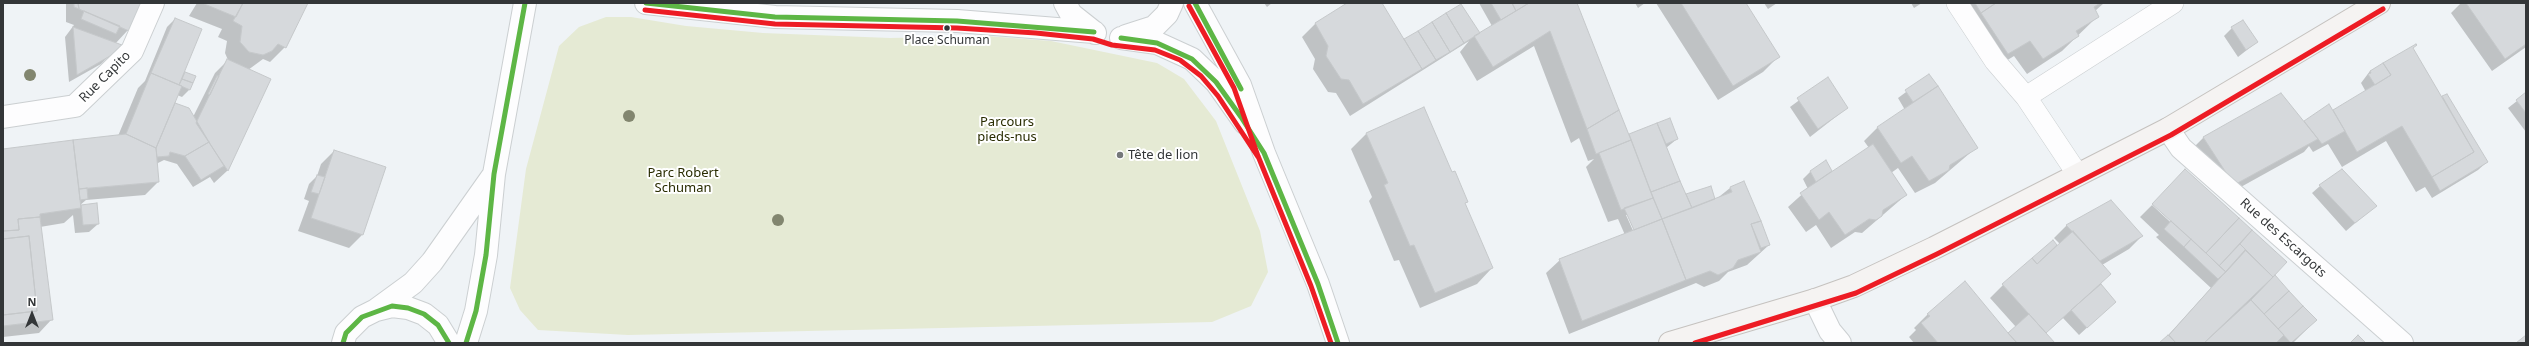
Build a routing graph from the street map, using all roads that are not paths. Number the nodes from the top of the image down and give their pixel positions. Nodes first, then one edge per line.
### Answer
1 (153, 3) edge
2 (524, 3) edge
3 (646, 3) edge
4 (1065, 3) edge
5 (1172, 3) edge
6 (1195, 3) edge
7 (1957, 3) edge
8 (2173, 3) edge
9 (2366, 6) edge
10 (1094, 32) junction
11 (1121, 38) junction
12 (2026, 97) junction
13 (3, 117) edge
14 (2168, 129) junction
15 (1264, 153) junction
16 (494, 174) junction
17 (2078, 175) junction
18 (1815, 300) junction
19 (376, 310) junction
20 (340, 340) edge
21 (449, 343) edge
22 (466, 343) edge
23 (1338, 343) edge
24 (1670, 343) edge
25 (1840, 343) edge
26 (2402, 343) edge

1 - 13 street, Rue Capito
2 - 16 street
3 - 10 street
4 - 10 street
5 - 11 street
6 - 15 street
7 - 12 lane
8 - 12 lane
9 - 14 main road
10 - 11 street
11 - 15 street
12 - 17 lane
14 - 17 main road
14 - 26 street, Rue des Escargots
15 - 23 street
16 - 19 street
16 - 22 street
17 - 18 main road
18 - 24 main road
18 - 25 street
19 - 20 street
19 - 21 street

